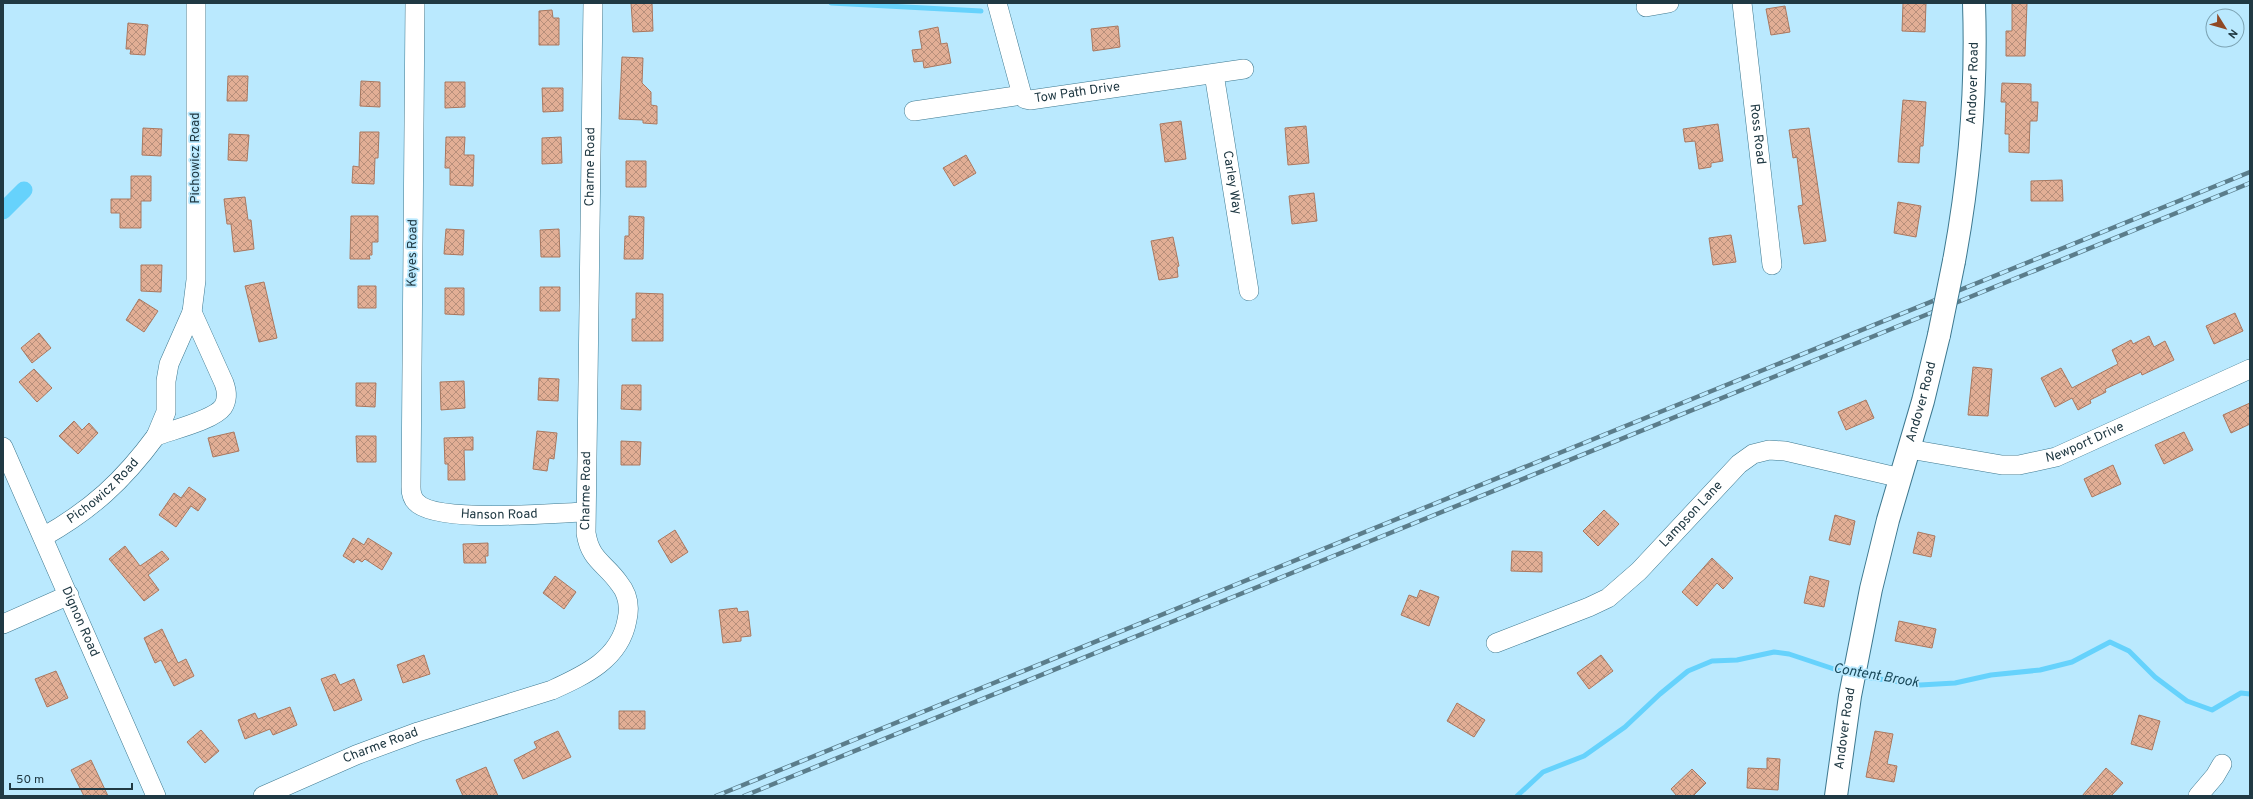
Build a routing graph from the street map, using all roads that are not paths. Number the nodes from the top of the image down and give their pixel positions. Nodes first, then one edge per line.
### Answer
1 (196, 3) edge
2 (415, 3) edge
3 (593, 3) edge
4 (997, 3) edge
5 (1669, 3) edge
6 (1742, 3) edge
7 (1974, 3) edge
8 (1646, 7) dead end
9 (1244, 69) dead end
10 (1214, 74) junction
11 (1022, 95) junction
12 (914, 111) dead end
13 (1772, 265) dead end
14 (1249, 291) dead end
15 (192, 312) junction
16 (2250, 369) edge
17 (156, 436) junction
18 (3, 447) edge
19 (1910, 449) junction
20 (1901, 478) junction
21 (416, 502) joint
22 (586, 512) junction
23 (43, 537) junction
24 (69, 595) junction
25 (3, 624) edge
26 (1496, 643) dead end
27 (2222, 764) dead end
28 (156, 796) edge
29 (264, 796) edge
30 (1836, 796) edge
31 (2198, 796) edge

1 - 15 street, Pichowicz Road
2 - 21 street, Keyes Road
3 - 22 street, Charme Road
4 - 11 street
5 - 8 street
6 - 13 street, Ross Road
7 - 19 main road, Andover Road, bridge
9 - 10 street, Tow Path Drive
10 - 11 street, Tow Path Drive
10 - 14 street, Carley Way
11 - 12 street, Tow Path Drive
15 - 17 street, Pichowicz Road
15 - 17 street
16 - 19 street, Newport Drive
17 - 23 street, Pichowicz Road
18 - 23 street, Dignon Road
19 - 20 main road, Andover Road
20 - 26 street, Lampson Lane
20 - 30 main road, Andover Road
21 - 22 street, Hanson Road
22 - 29 street, Charme Road
23 - 24 street, Dignon Road
24 - 25 street
24 - 28 street, Dignon Road
27 - 31 street

